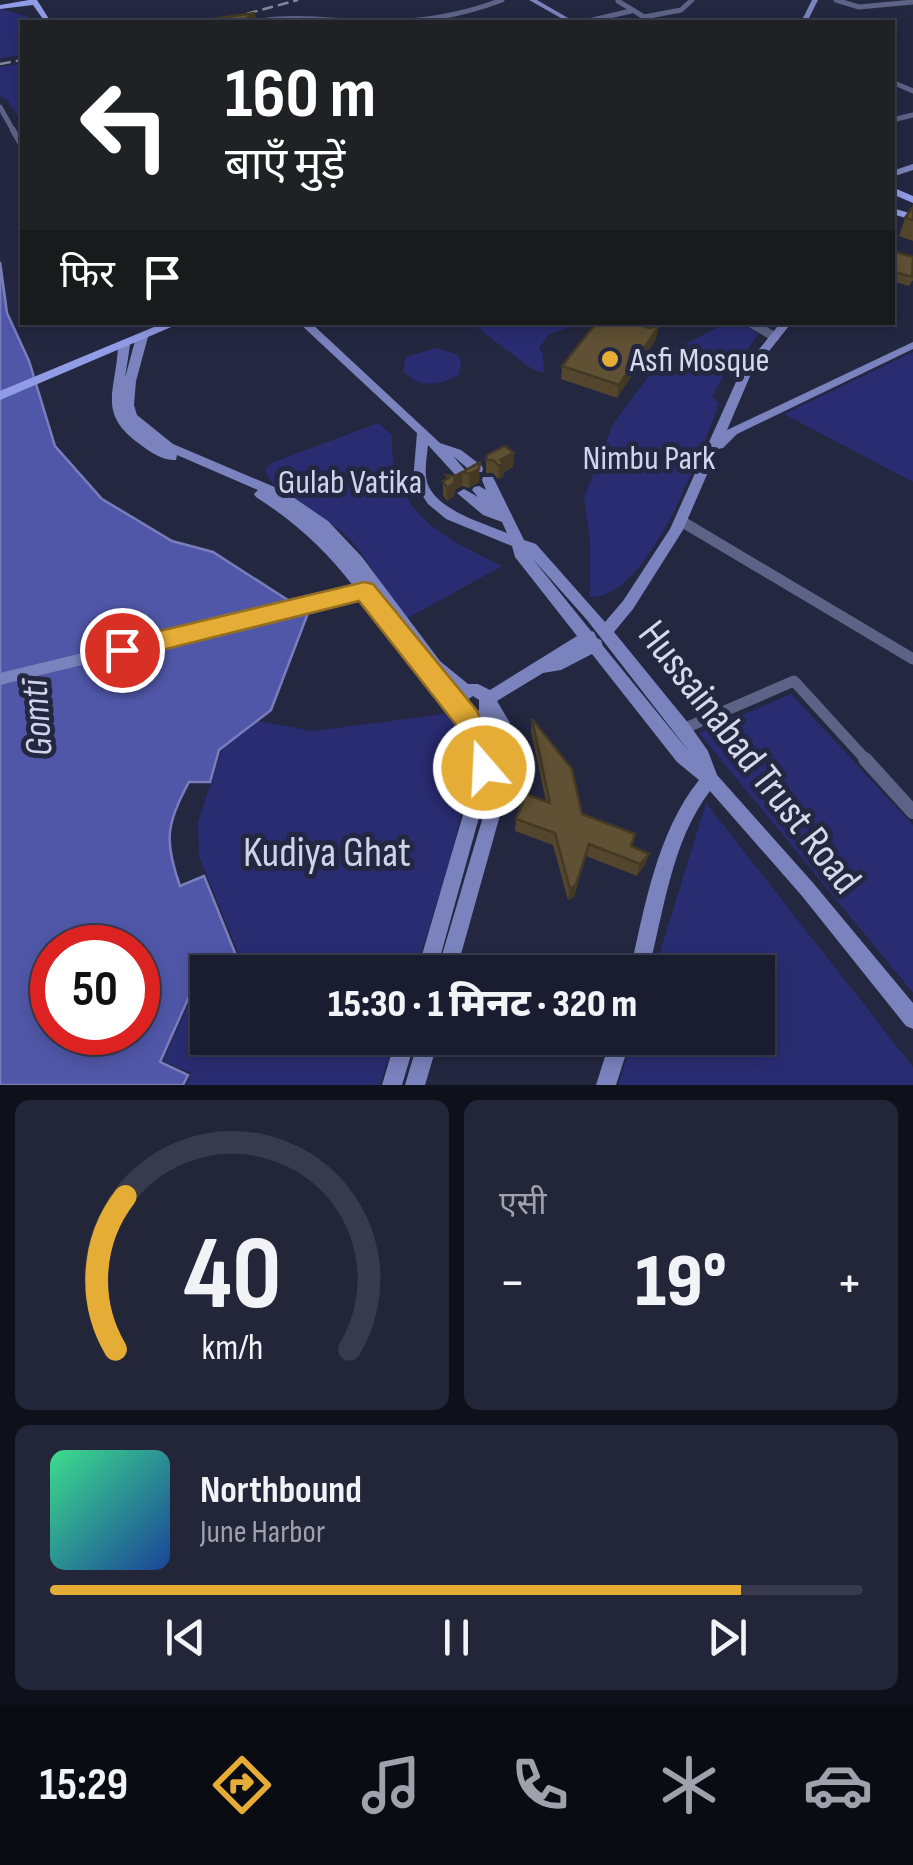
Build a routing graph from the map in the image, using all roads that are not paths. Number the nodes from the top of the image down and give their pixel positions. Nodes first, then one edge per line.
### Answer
1 (9, 0) edge
2 (502, 0) edge
3 (532, 0) edge
4 (692, 0) edge
5 (836, 0) edge
6 (34, 1) edge
7 (618, 1) edge
8 (22, 2) edge
9 (913, 2) edge
10 (0, 5) edge
11 (631, 11) junction
12 (32, 18) edge
13 (423, 20) edge
14 (568, 20) edge
15 (592, 20) edge
16 (0, 107) edge
17 (20, 142) edge
18 (307, 325) edge
19 (755, 325) edge
20 (781, 325) edge
21 (146, 327) edge
22 (775, 337) junction
23 (125, 344) junction
24 (913, 345) edge
25 (0, 396) edge
26 (423, 432) junction
27 (436, 445) junction
28 (715, 449) junction
29 (230, 477) junction
30 (471, 482) junction
31 (504, 518) junction
32 (681, 521) junction
33 (518, 541) junction
34 (362, 591) junction
35 (628, 606) junction
36 (592, 616) junction
37 (597, 637) junction
38 (913, 658) edge
39 (0, 680) edge
40 (489, 702) junction
41 (463, 705) junction
42 (682, 728) junction
43 (710, 779) junction
44 (913, 791) edge
45 (900, 799) junction
46 (913, 812) edge
47 (431, 955) edge
48 (453, 955) edge
49 (644, 955) edge
50 (913, 1019) edge
51 (401, 1055) edge
52 (424, 1055) edge
53 (616, 1055) edge
54 (392, 1085) edge
55 (415, 1085) edge
56 (606, 1085) edge

1 - 10 main road
2 - 13 street
3 - 14 street
4 - 11 street
5 - 9 street
6 - 8 main road
7 - 11 street
8 - 10 main road
8 - 12 main road
10 - 12 main road
11 - 15 street
16 - 17 street
18 - 26 street
19 - 22 street
20 - 22 street
21 - 23 main road
21 - 29 street
22 - 28 street
23 - 25 main road
23 - 29 street
24 - 28 street
26 - 27 street
26 - 33 street
27 - 30 street
27 - 30 street
28 - 32 street
29 - 34 street
30 - 31 street
30 - 31 street
31 - 33 street
32 - 35 street
32 - 38 street
33 - 36 street
33 - 37 street
34 - 39 street
34 - 41 street
35 - 36 street
35 - 37 street
36 - 37 street
37 - 40 street
37 - 42 street, Hussainabad Trust Road
37 - 43 street
40 - 41 street
40 - 41 street
40 - 48 street
41 - 47 street
42 - 43 street, Hussainabad Trust Road
42 - 45 street
43 - 49 street
43 - 50 street, Hussainabad Trust Road
44 - 45 street
45 - 46 street
51 - 54 street
52 - 55 street
53 - 56 street

